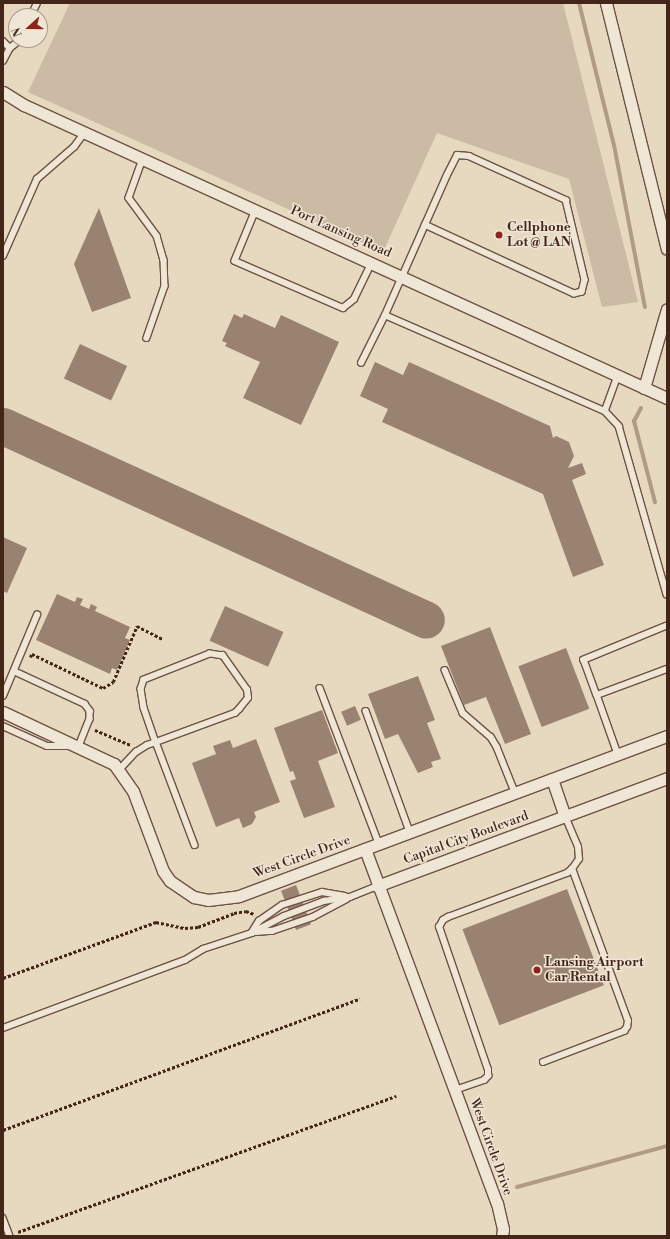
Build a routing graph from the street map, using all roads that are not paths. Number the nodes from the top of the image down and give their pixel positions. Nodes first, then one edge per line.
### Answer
1 (606, 3) edge
2 (10, 48) edge
3 (3, 61) edge
4 (3, 92) edge
5 (85, 132) junction
6 (143, 158) junction
7 (256, 210) junction
8 (426, 224) junction
9 (667, 249) edge
10 (3, 256) edge
11 (372, 262) junction
12 (403, 276) junction
13 (667, 309) edge
14 (385, 315) junction
15 (146, 338) dead end
16 (361, 363) dead end
17 (618, 376) junction
18 (644, 388) junction
19 (667, 398) edge
20 (605, 411) junction
21 (667, 594) edge
22 (37, 615) dead end
23 (667, 626) edge
24 (667, 668) edge
25 (444, 670) dead end
26 (14, 671) junction
27 (320, 688) dead end
28 (597, 695) junction
29 (3, 696) edge
30 (366, 711) dead end
31 (3, 712) edge
32 (3, 726) edge
33 (667, 736) edge
34 (156, 742) junction
35 (79, 746) junction
36 (618, 754) junction
37 (118, 770) junction
38 (667, 778) edge
39 (552, 779) junction
40 (516, 792) junction
41 (565, 817) junction
42 (410, 832) junction
43 (379, 843) junction
44 (195, 845) dead end
45 (364, 849) junction
46 (572, 869) junction
47 (377, 886) junction
48 (350, 897) junction
49 (252, 933) junction
50 (3, 1027) edge
51 (544, 1062) dead end
52 (455, 1090) junction
53 (3, 1218) edge
54 (10, 1236) edge
55 (502, 1236) edge

1 - 9 street
2 - 3 lane
4 - 5 street, Port Lansing Road
5 - 6 street, Port Lansing Road
5 - 10 lane
6 - 7 street, Port Lansing Road
6 - 15 lane
7 - 11 street, Port Lansing Road
7 - 11 lane
8 - 8 lane
8 - 12 lane
11 - 12 street, Port Lansing Road
12 - 14 lane
12 - 17 street, Port Lansing Road
13 - 18 street
14 - 16 lane
14 - 20 lane
17 - 18 street, Port Lansing Road
17 - 20 lane
18 - 19 street, Port Lansing Road
20 - 21 lane
22 - 26 lane
23 - 28 lane
24 - 28 lane
25 - 40 lane
26 - 29 lane
26 - 35 lane
27 - 43 lane
28 - 36 lane
30 - 42 lane
31 - 35 street, West Circle Drive
32 - 35 lane
33 - 36 street, Capital City Boulevard
34 - 34 lane
34 - 37 lane
34 - 44 lane
35 - 37 street, West Circle Drive
36 - 39 street, Capital City Boulevard
37 - 45 street, West Circle Drive
38 - 41 street, Capital City Boulevard
39 - 40 street, Capital City Boulevard
39 - 41 street
40 - 42 street, Capital City Boulevard
41 - 46 lane
41 - 47 street, Capital City Boulevard
42 - 43 street, Capital City Boulevard
43 - 45 street, Capital City Boulevard
45 - 47 street, West Circle Drive
46 - 51 lane
46 - 52 lane
47 - 48 lane
47 - 52 street, West Circle Drive
48 - 49 lane
48 - 49 lane
48 - 49 lane
49 - 50 lane
52 - 55 street, West Circle Drive
53 - 54 lane

